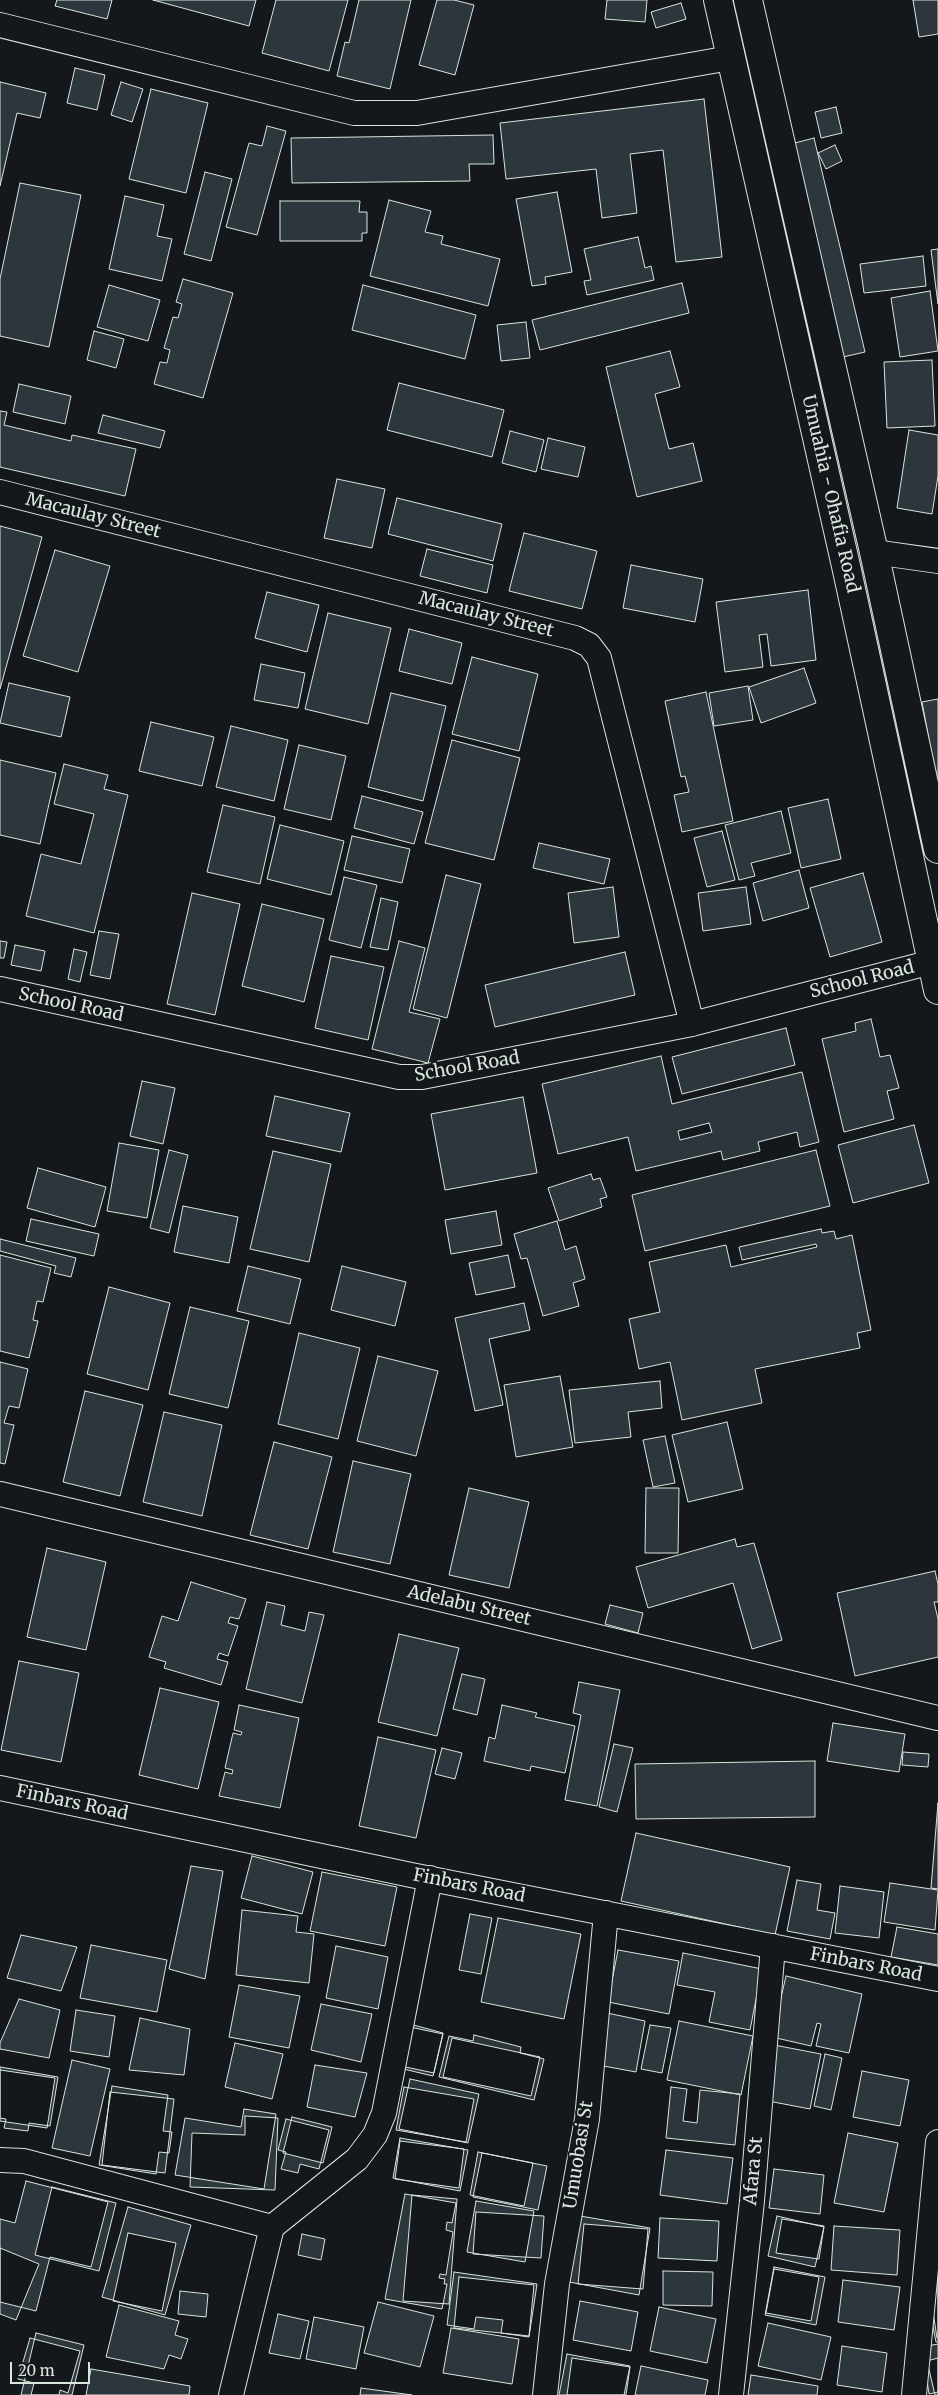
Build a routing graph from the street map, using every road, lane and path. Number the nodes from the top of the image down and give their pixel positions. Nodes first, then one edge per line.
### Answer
1 (718, 0) edge
2 (748, 0) edge
3 (0, 25) edge
4 (730, 58) junction
5 (0, 492) edge
6 (874, 552) junction
7 (938, 561) edge
8 (938, 849) edge
9 (932, 962) junction
10 (0, 989) edge
11 (938, 990) edge
12 (692, 1024) junction
13 (0, 1494) edge
14 (938, 1718) edge
15 (0, 1788) edge
16 (430, 1878) junction
17 (606, 1913) junction
18 (773, 1946) junction
19 (938, 1979) edge
20 (938, 2142) edge
21 (0, 2160) edge
22 (272, 2227) junction
23 (231, 2395) edge
24 (545, 2395) edge
25 (731, 2395) edge
26 (914, 2395) edge

1 - 4 main road, Umuahia - Ohafia Road
2 - 6 main road, Umuahia - Ohafia Road
3 - 4 street
4 - 9 main road, Umuahia - Ohafia Road
5 - 12 street, Macaulay Street
6 - 7 street
6 - 8 main road, Umuahia - Ohafia Road
9 - 11 main road, Umuahia - Ohafia Road
9 - 12 street, School Road
10 - 12 street, School Road
13 - 14 street, Adelabu Street
15 - 16 street, Finbars Road
16 - 17 street, Finbars Road
16 - 22 street
17 - 18 street, Finbars Road
17 - 24 street, Umuobasi St
18 - 19 street, Finbars Road
18 - 25 street, Afara St
20 - 26 street
21 - 22 street
22 - 23 street

